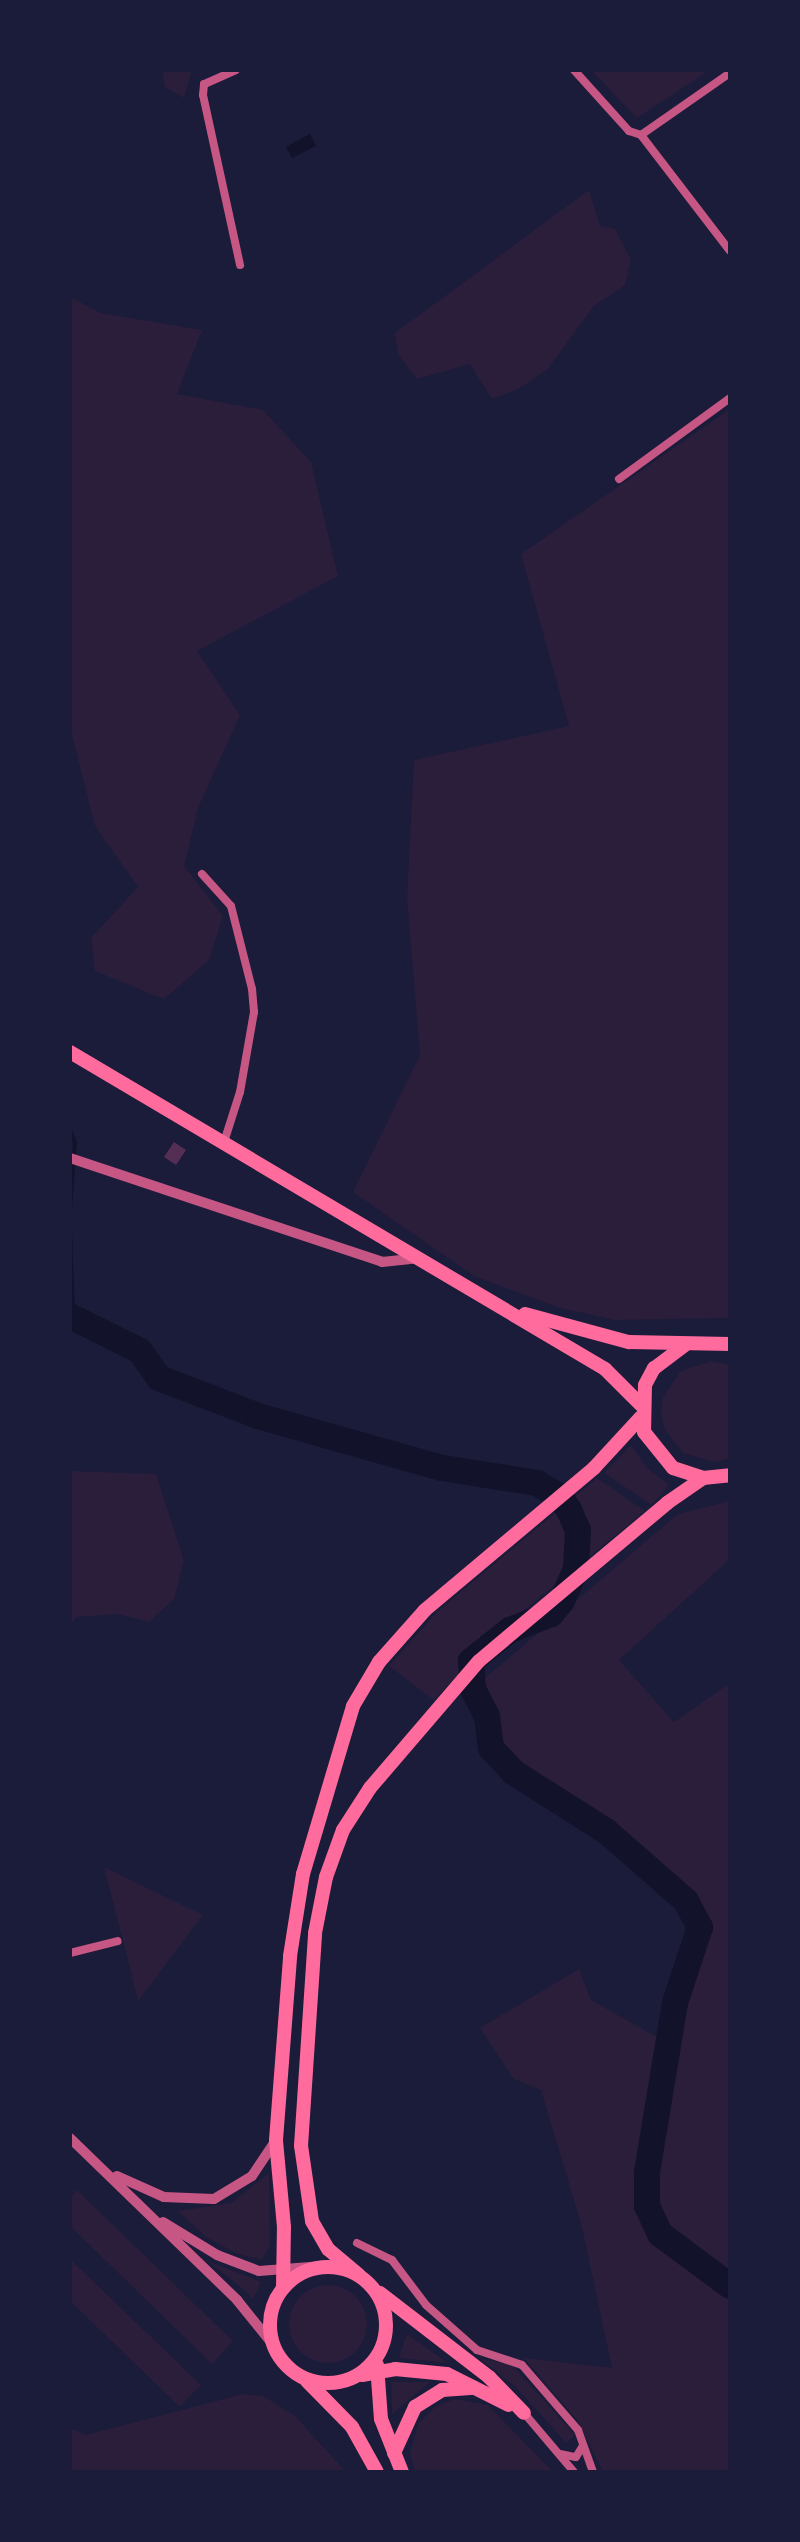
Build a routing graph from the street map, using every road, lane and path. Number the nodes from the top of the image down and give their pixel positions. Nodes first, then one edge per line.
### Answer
1 (236, 70) edge
2 (574, 70) edge
3 (730, 73) edge
4 (641, 135) junction
5 (730, 251) edge
6 (240, 265) dead end
7 (730, 398) edge
8 (619, 479) dead end
9 (202, 874) dead end
10 (70, 1052) edge
11 (224, 1142) junction
12 (70, 1158) edge
13 (422, 1258) junction
14 (502, 1307) junction
15 (730, 1344) edge
16 (686, 1345) junction
17 (641, 1411) junction
18 (730, 1475) edge
19 (703, 1478) junction
20 (118, 1941) dead end
21 (70, 1953) edge
22 (70, 2138) edge
23 (276, 2140) junction
24 (111, 2172) junction
25 (148, 2212) junction
26 (357, 2243) dead end
27 (323, 2266) junction
28 (284, 2271) junction
29 (359, 2275) junction
30 (373, 2287) junction
31 (283, 2288) junction
32 (274, 2346) junction
33 (381, 2349) junction
34 (376, 2371) junction
35 (294, 2372) junction
36 (356, 2376) junction
37 (477, 2389) junction
38 (524, 2413) junction
39 (583, 2445) junction
40 (394, 2453) junction
41 (559, 2454) junction
42 (377, 2472) edge
43 (402, 2472) edge
44 (574, 2472) edge
45 (593, 2472) edge

1 - 6 street
2 - 4 street
3 - 4 street
4 - 5 street
7 - 8 street
9 - 11 street
10 - 11 main road
11 - 13 main road
12 - 13 street
13 - 14 main road
14 - 16 main road
14 - 17 main road
15 - 16 main road
16 - 17 main road
17 - 19 main road
17 - 23 main road
18 - 19 main road
19 - 29 main road
20 - 21 street
22 - 24 street
23 - 24 street
23 - 28 main road
24 - 25 street
25 - 28 street
25 - 32 street
26 - 39 street
27 - 28 street
27 - 29 main road
27 - 31 main road
28 - 31 main road
29 - 30 main road
30 - 33 main road
30 - 38 main road
31 - 32 main road
32 - 35 main road
33 - 34 main road
33 - 36 main road
34 - 36 main road
34 - 37 main road
34 - 40 main road
35 - 36 main road
35 - 42 main road
37 - 38 main road
37 - 40 main road
38 - 41 street
39 - 41 street
39 - 45 street
40 - 43 main road
41 - 44 street

